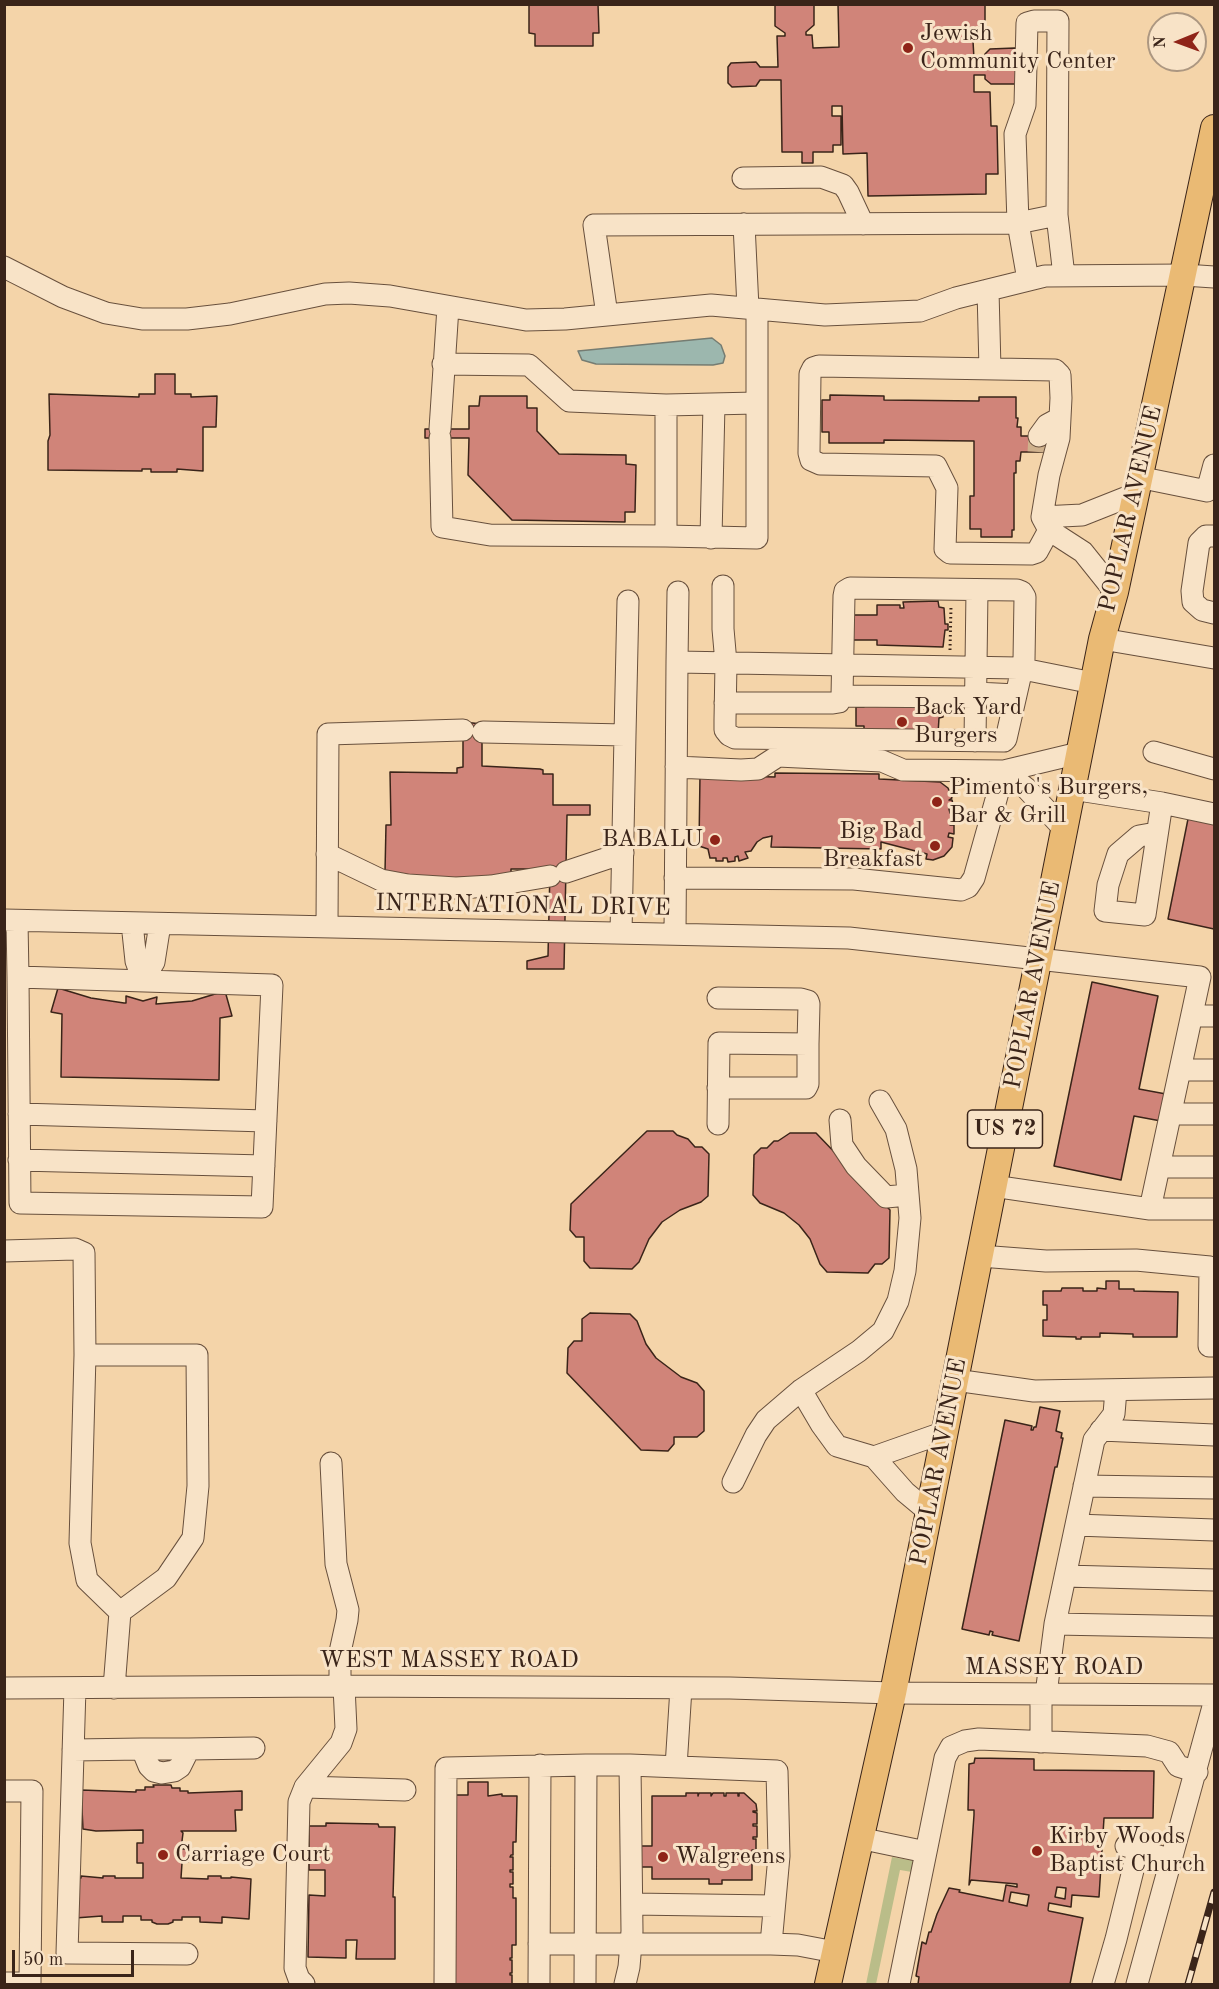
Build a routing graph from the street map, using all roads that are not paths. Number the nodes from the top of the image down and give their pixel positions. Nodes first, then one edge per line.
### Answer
1 (1214, 130) edge
2 (743, 177) dead end
3 (1206, 206) edge
4 (1057, 215) junction
5 (1018, 223) junction
6 (744, 224) junction
7 (863, 224) junction
8 (4, 267) edge
9 (1184, 275) junction
10 (1064, 276) junction
11 (1215, 277) edge
12 (1028, 280) junction
13 (988, 290) junction
14 (448, 307) junction
15 (752, 309) junction
16 (607, 315) junction
17 (443, 364) junction
18 (990, 369) junction
19 (756, 403) junction
20 (714, 404) junction
21 (666, 405) junction
22 (1060, 418) junction
23 (1215, 465) edge
24 (1049, 475) junction
25 (1137, 485) junction
26 (1211, 492) edge
27 (1045, 523) junction
28 (666, 536) junction
29 (1215, 536) edge
30 (711, 538) junction
31 (723, 586) dead end
32 (977, 590) junction
33 (678, 592) dead end
34 (1115, 592) junction
35 (628, 601) dead end
36 (1215, 613) edge
37 (1102, 639) junction
38 (1215, 658) edge
39 (677, 662) junction
40 (726, 663) junction
41 (843, 665) junction
42 (976, 667) junction
43 (1022, 669) junction
44 (1093, 683) junction
45 (976, 695) junction
46 (1016, 695) junction
47 (842, 696) junction
48 (725, 703) junction
49 (625, 735) junction
50 (975, 741) junction
51 (1154, 752) dead end
52 (1079, 753) junction
53 (676, 767) junction
54 (1215, 769) edge
55 (1004, 771) junction
56 (1072, 789) junction
57 (1162, 803) junction
58 (1215, 814) edge
59 (1064, 830) junction
60 (1152, 833) junction
61 (623, 853) junction
62 (327, 854) junction
63 (675, 878) junction
64 (11, 920) edge
65 (132, 923) junction
66 (160, 924) junction
67 (327, 927) junction
68 (621, 933) junction
69 (675, 934) junction
70 (1038, 960) junction
71 (18, 977) junction
72 (1207, 977) edge
73 (143, 980) junction
74 (718, 998) dead end
75 (1192, 1016) junction
76 (1215, 1016) edge
77 (808, 1044) junction
78 (1180, 1070) junction
79 (1215, 1070) edge
80 (718, 1088) junction
81 (880, 1101) dead end
82 (19, 1114) junction
83 (1171, 1114) junction
84 (1215, 1114) edge
85 (840, 1120) dead end
86 (266, 1121) junction
87 (717, 1124) dead end
88 (19, 1160) junction
89 (264, 1166) junction
90 (1160, 1167) junction
91 (1215, 1167) edge
92 (993, 1186) junction
93 (908, 1195) junction
94 (1150, 1209) junction
95 (1215, 1209) edge
96 (4, 1251) edge
97 (980, 1256) junction
98 (1212, 1267) edge
99 (1212, 1307) edge
100 (1212, 1346) edge
101 (85, 1355) junction
102 (955, 1380) junction
103 (1215, 1388) edge
104 (801, 1390) junction
105 (1116, 1390) junction
106 (1101, 1430) junction
107 (945, 1432) junction
108 (1215, 1435) edge
109 (874, 1457) junction
110 (331, 1463) dead end
111 (733, 1482) dead end
112 (1084, 1486) junction
113 (1215, 1488) edge
114 (929, 1512) junction
115 (1076, 1525) junction
116 (1215, 1530) edge
117 (1065, 1576) junction
118 (1215, 1580) edge
119 (120, 1612) junction
120 (1055, 1624) junction
121 (1215, 1627) edge
122 (342, 1686) junction
123 (4, 1688) edge
124 (75, 1688) junction
125 (114, 1688) junction
126 (681, 1688) junction
127 (893, 1692) junction
128 (1044, 1694) junction
129 (1215, 1695) edge
130 (1215, 1703) edge
131 (1041, 1742) junction
132 (254, 1748) dead end
133 (73, 1750) junction
134 (540, 1765) junction
135 (586, 1765) junction
136 (630, 1765) junction
137 (676, 1767) junction
138 (1197, 1772) junction
139 (305, 1786) junction
140 (405, 1790) dead end
141 (4, 1791) edge
142 (859, 1838) junction
143 (926, 1852) junction
144 (1172, 1860) junction
145 (632, 1904) junction
146 (774, 1906) junction
147 (539, 1944) junction
148 (585, 1944) junction
149 (771, 1944) junction
150 (630, 1945) junction
151 (835, 1952) junction
152 (187, 1954) dead end
153 (4, 1983) edge
154 (304, 1984) edge
155 (446, 1984) edge
156 (539, 1984) edge
157 (585, 1984) edge
158 (625, 1984) edge
159 (828, 1984) edge
160 (899, 1984) edge
161 (1102, 1984) edge
162 (1137, 1984) edge

1 - 3 main road, POPLAR AVENUE / US 72
2 - 7 street
3 - 9 main road, POPLAR AVENUE / US 72
4 - 5 street
4 - 5 street
4 - 10 street
5 - 7 street
5 - 12 street
6 - 7 street
6 - 15 street
6 - 16 street
8 - 14 street
9 - 10 street
9 - 11 street
9 - 25 main road, POPLAR AVENUE / US 72
10 - 12 street
12 - 13 street
13 - 15 street
13 - 18 street
14 - 16 street
14 - 17 street
15 - 16 street
15 - 19 street
17 - 21 street
17 - 28 street
18 - 22 street
18 - 27 street
19 - 20 street
19 - 30 street
20 - 21 street
20 - 30 street
21 - 28 street
22 - 24 street
22 - 24 street
23 - 26 street
24 - 27 street
25 - 26 street
25 - 27 street
25 - 34 main road, POPLAR AVENUE / US 72
27 - 34 street
28 - 30 street
29 - 36 street
31 - 40 street
32 - 41 street
32 - 42 street
32 - 43 street
33 - 39 street
34 - 37 main road, POPLAR AVENUE / US 72
35 - 49 street
37 - 38 street
37 - 44 main road, POPLAR AVENUE / US 72
39 - 40 street
39 - 53 street
40 - 41 street
40 - 48 street
41 - 42 street
41 - 47 street
42 - 43 street
42 - 45 street
43 - 44 street
43 - 46 street
44 - 52 main road, POPLAR AVENUE / US 72
45 - 46 street
45 - 47 street
45 - 50 street
46 - 50 street
47 - 48 street
48 - 50 street
49 - 61 street
49 - 62 street
51 - 54 street
52 - 55 street
52 - 56 main road, POPLAR AVENUE / US 72
53 - 55 street
53 - 63 street
55 - 59 street
55 - 63 street
56 - 57 street
56 - 59 main road, POPLAR AVENUE / US 72
57 - 58 street
57 - 60 street
59 - 70 main road, POPLAR AVENUE / US 72
60 - 60 street
61 - 62 street
61 - 68 street
62 - 67 street
63 - 69 street
64 - 65 street, INTERNATIONAL DRIVE
64 - 71 street
65 - 66 street, INTERNATIONAL DRIVE
65 - 73 street
66 - 67 street, INTERNATIONAL DRIVE
66 - 73 street
67 - 68 street, INTERNATIONAL DRIVE
68 - 69 street, INTERNATIONAL DRIVE
69 - 70 street, INTERNATIONAL DRIVE
70 - 72 street, INTERNATIONAL DRIVE
70 - 92 main road, POPLAR AVENUE / US 72
71 - 73 street
71 - 82 street
72 - 75 street
73 - 86 street
74 - 77 street
75 - 76 street
75 - 78 street
77 - 80 street
77 - 80 street
78 - 79 street
78 - 83 street
80 - 87 street
81 - 93 street
82 - 86 street
82 - 88 street
83 - 84 street
83 - 90 street
85 - 93 street
86 - 89 street
88 - 89 street
88 - 89 street
90 - 91 street
90 - 94 street
92 - 94 street
92 - 97 main road, POPLAR AVENUE / US 72
93 - 104 street
94 - 95 street
96 - 101 street
97 - 98 street
97 - 102 main road, POPLAR AVENUE / US 72
98 - 99 street
99 - 100 street
101 - 119 street
101 - 119 street
102 - 105 street
102 - 107 main road, POPLAR AVENUE / US 72
103 - 105 street
104 - 109 street
104 - 111 street
105 - 106 street
106 - 108 street
106 - 112 street
107 - 109 street
107 - 114 main road, POPLAR AVENUE / US 72
109 - 114 street
110 - 122 street
112 - 113 street
112 - 115 street
114 - 127 main road, POPLAR AVENUE / US 72
115 - 116 street
115 - 117 street
117 - 118 street
117 - 120 street
119 - 125 street
120 - 121 street
120 - 128 street
122 - 125 street, WEST MASSEY ROAD
122 - 126 street, WEST MASSEY ROAD
122 - 139 street
123 - 124 street, WEST MASSEY ROAD
124 - 125 street, WEST MASSEY ROAD
124 - 133 street
126 - 127 street, WEST MASSEY ROAD
126 - 137 street
127 - 128 street, MASSEY ROAD
127 - 142 main road, POPLAR AVENUE / US 72
128 - 129 street, MASSEY ROAD
128 - 131 street
130 - 138 street
131 - 138 street
131 - 143 street
132 - 133 street
133 - 152 street
134 - 135 street
134 - 147 street
134 - 155 street
135 - 136 street
135 - 148 street
136 - 137 street
136 - 145 street
137 - 146 street
138 - 144 street
139 - 140 street
139 - 154 street
141 - 153 street
142 - 143 street
142 - 151 main road, POPLAR AVENUE / US 72
143 - 160 street
144 - 161 street
144 - 162 street
145 - 146 street
145 - 150 street
146 - 149 street
147 - 148 street
147 - 156 street
148 - 150 street
148 - 157 street
149 - 150 street
149 - 151 street
150 - 158 street
151 - 159 main road, POPLAR AVENUE / US 72

